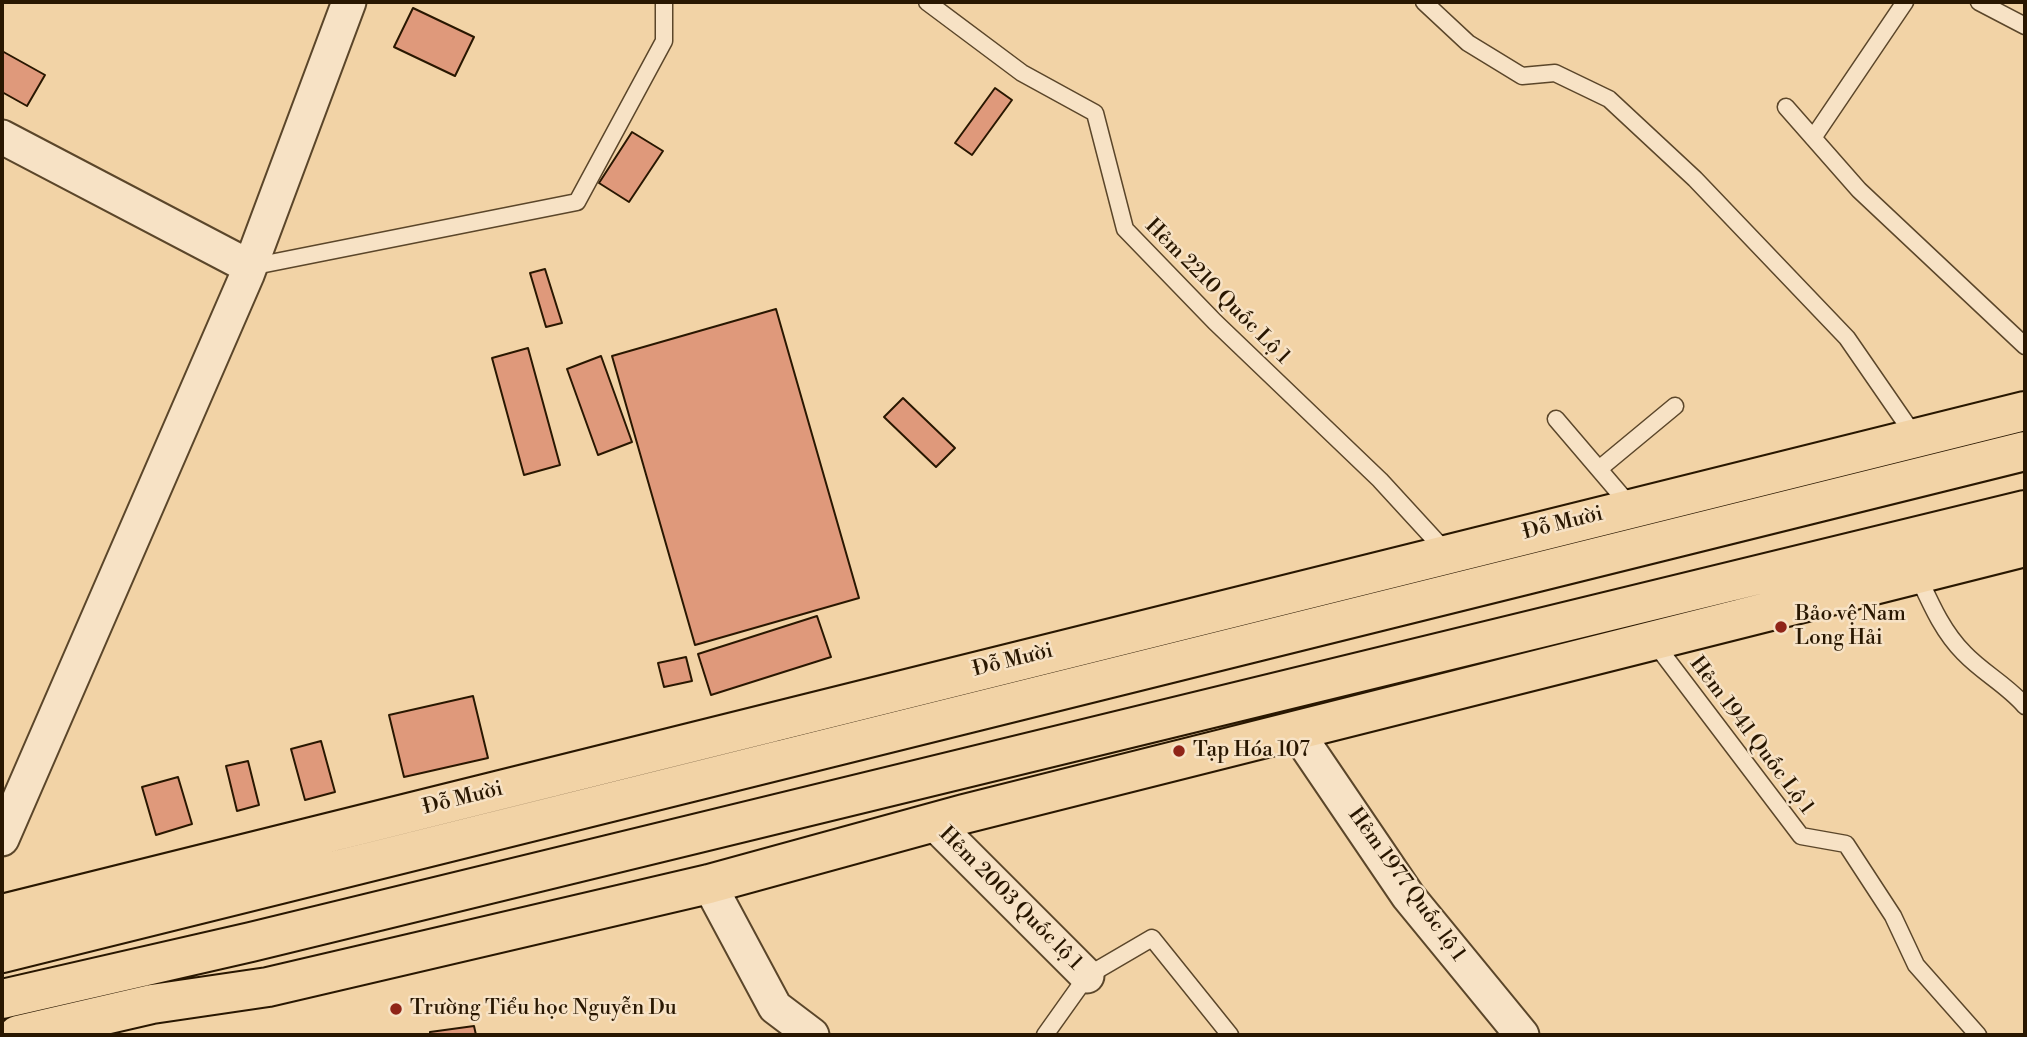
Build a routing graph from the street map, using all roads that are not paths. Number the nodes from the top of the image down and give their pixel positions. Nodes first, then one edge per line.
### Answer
1 (349, 2) edge
2 (664, 2) edge
3 (927, 2) edge
4 (1424, 2) edge
5 (1905, 2) edge
6 (1979, 2) edge
7 (2025, 26) edge
8 (1786, 107) dead end
9 (2, 136) edge
10 (1812, 138) junction
11 (250, 267) junction
12 (2025, 346) edge
13 (1675, 406) dead end
14 (2025, 411) edge
15 (1556, 419) dead end
16 (1916, 438) junction
17 (2025, 451) edge
18 (1599, 469) junction
19 (1632, 508) junction
20 (2025, 510) edge
21 (2025, 547) edge
22 (1447, 553) junction
23 (1917, 574) junction
24 (1651, 639) junction
25 (2025, 706) edge
26 (1296, 731) junction
27 (933, 822) junction
28 (2, 839) edge
29 (709, 884) junction
30 (2, 914) edge
31 (251, 942) junction
32 (2, 953) edge
33 (1087, 976) junction
34 (2, 999) edge
35 (152, 1004) junction
36 (18, 1035) edge
37 (104, 1035) edge
38 (812, 1035) edge
39 (1045, 1035) edge
40 (1230, 1035) edge
41 (1522, 1035) edge
42 (1978, 1035) edge

1 - 11 street
2 - 11 lane
3 - 22 lane, Hẻm 2210 Quốc Lộ 1
4 - 16 lane
5 - 10 lane
6 - 7 lane
8 - 10 lane
9 - 11 street
10 - 12 lane
11 - 28 street
13 - 18 lane
14 - 16 highway, Đỗ Mười
15 - 18 lane
16 - 19 highway, Đỗ Mười
17 - 32 highway, Đỗ Mười
18 - 19 lane
19 - 22 highway, Đỗ Mười
20 - 31 highway
21 - 23 highway
22 - 30 highway, Đỗ Mười
23 - 24 highway
23 - 25 lane
24 - 26 highway
24 - 42 lane, Hẻm 1941 Quốc Lộ 1
26 - 27 highway
26 - 41 street, Hẻm 1977 Quốc lộ 1
27 - 29 highway
27 - 33 street, Hẻm 2003 Quốc lộ 1
29 - 35 highway
29 - 38 street
31 - 34 highway
31 - 35 highway
33 - 39 lane
33 - 40 lane
35 - 36 highway
35 - 37 highway

